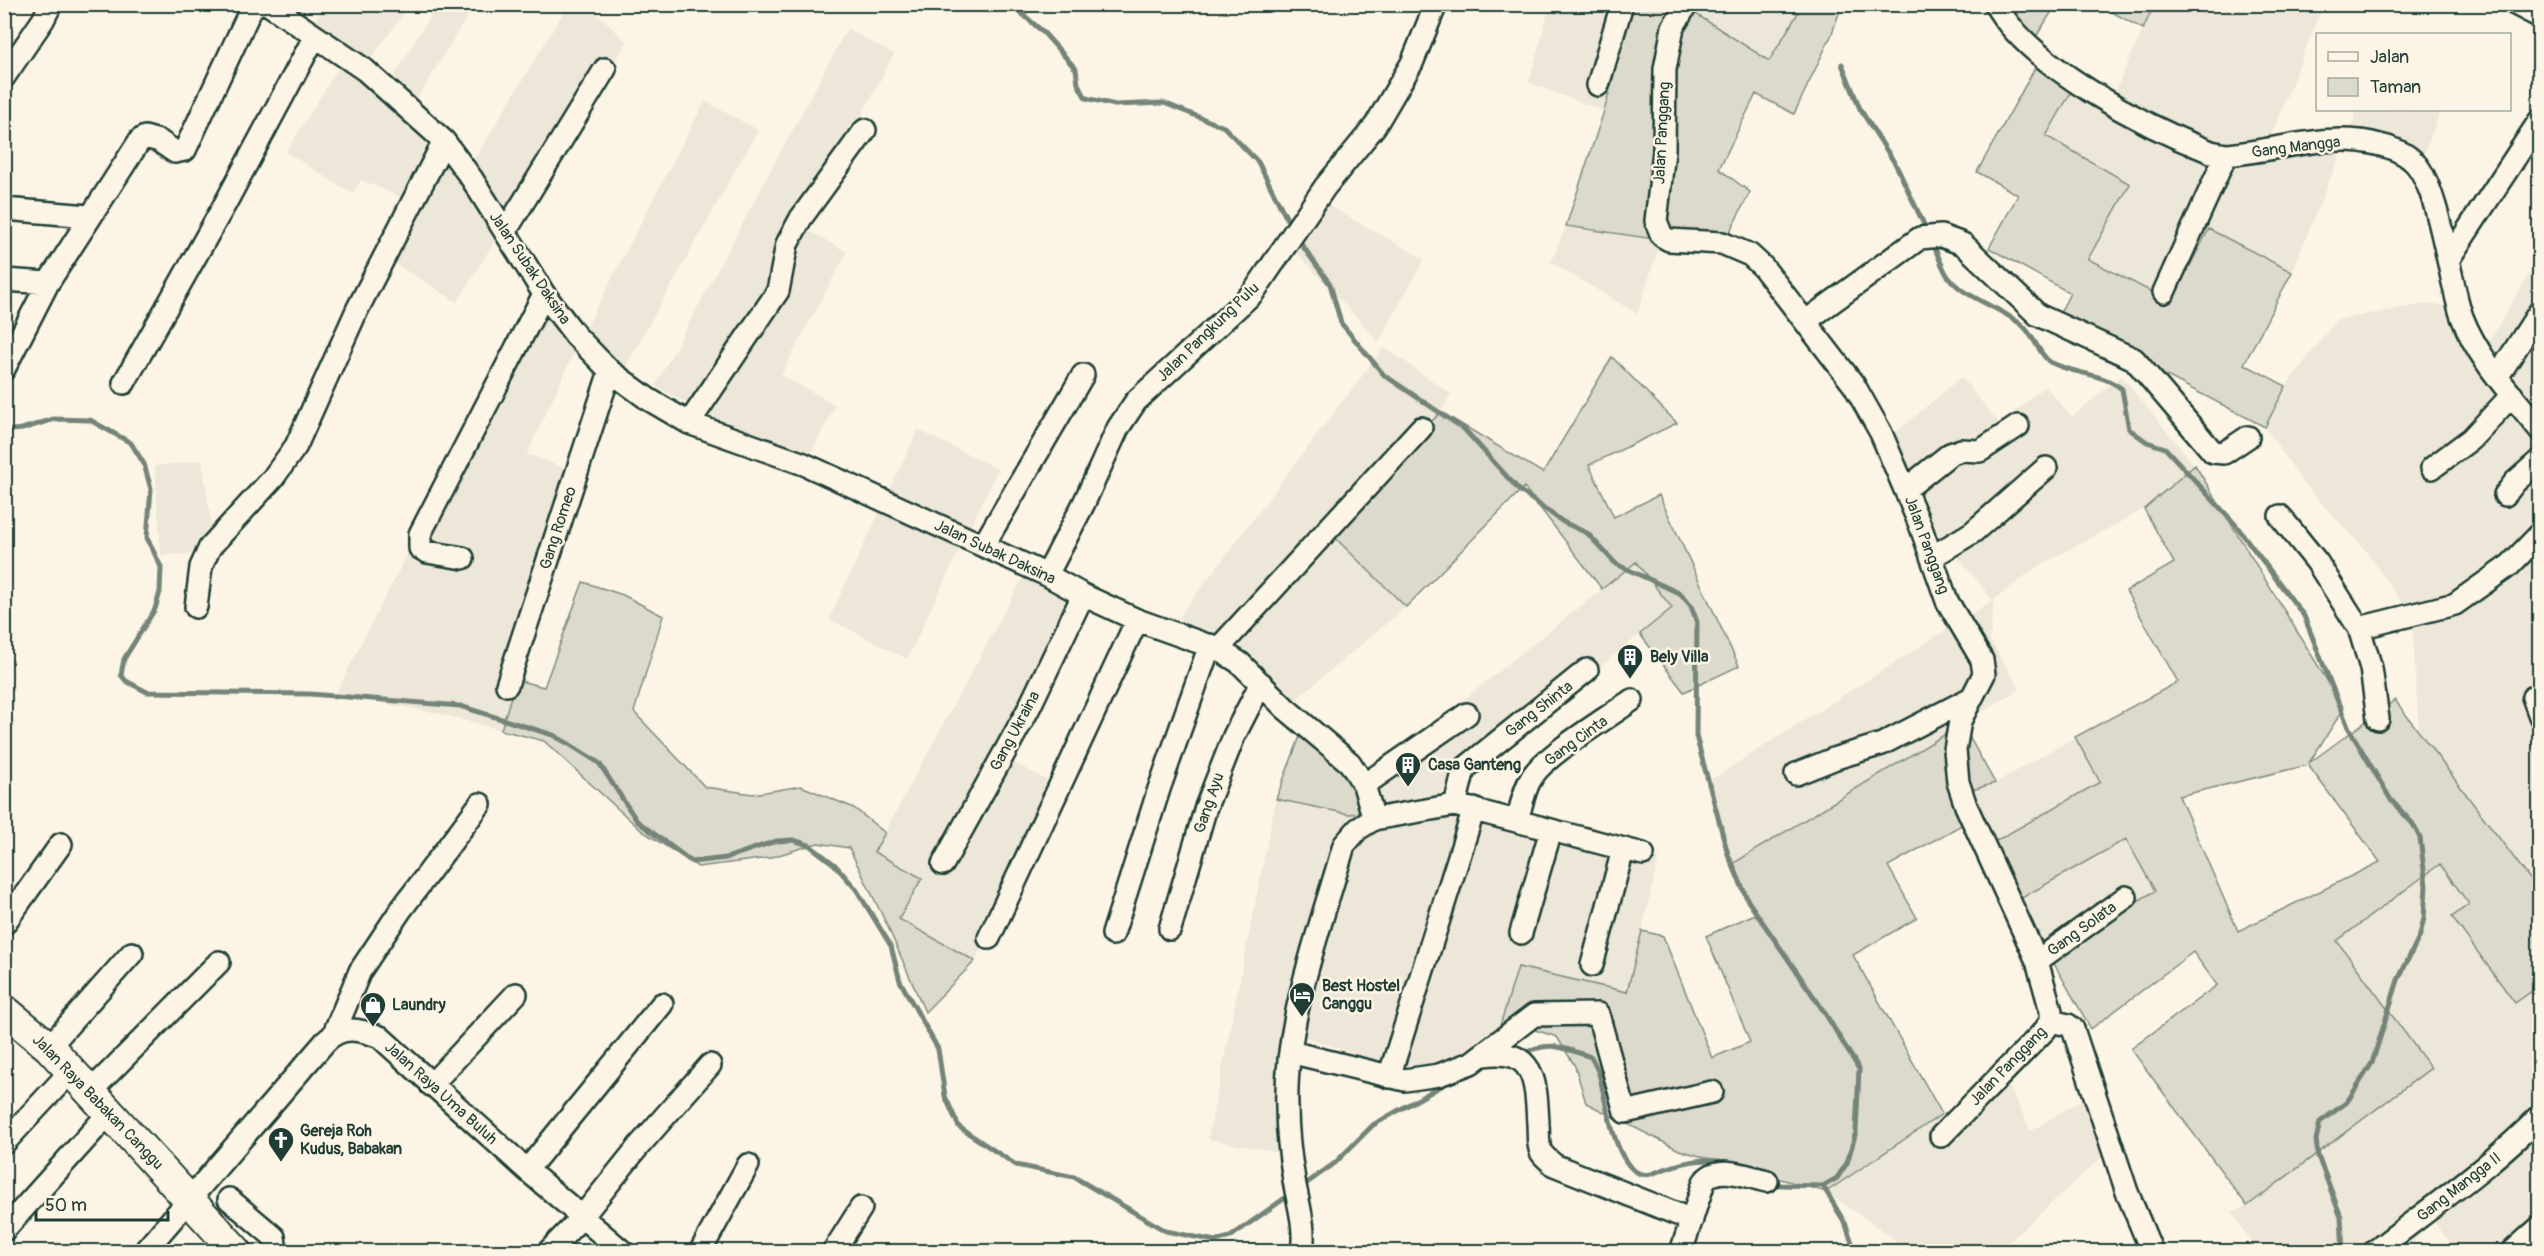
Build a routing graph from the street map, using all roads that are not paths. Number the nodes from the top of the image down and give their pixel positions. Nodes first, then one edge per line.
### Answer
1 (51, 4) edge
2 (256, 4) edge
3 (268, 4) edge
4 (1436, 4) edge
5 (1622, 4) edge
6 (1687, 4) edge
7 (1995, 4) edge
8 (2515, 4) edge
9 (2540, 17) edge
10 (315, 36) junction
11 (605, 69) dead end
12 (4, 77) edge
13 (1598, 85) dead end
14 (2540, 120) edge
15 (865, 130) dead end
16 (444, 141) junction
17 (2226, 155) junction
18 (4, 209) edge
19 (89, 216) junction
20 (505, 232) junction
21 (2448, 260) junction
22 (4, 280) edge
23 (48, 283) junction
24 (2164, 292) dead end
25 (544, 294) junction
26 (2540, 311) edge
27 (1806, 321) junction
28 (7, 359) edge
29 (610, 371) junction
30 (1083, 375) dead end
31 (2498, 376) junction
32 (124, 383) dead end
33 (2512, 395) junction
34 (689, 423) junction
35 (2018, 426) dead end
36 (1421, 428) dead end
37 (2540, 430) edge
38 (2248, 437) dead end
39 (2540, 460) edge
40 (2046, 468) dead end
41 (2432, 468) dead end
42 (1906, 489) junction
43 (2505, 495) dead end
44 (2280, 516) dead end
45 (2540, 534) edge
46 (983, 546) junction
47 (1932, 557) junction
48 (464, 558) dead end
49 (1047, 575) junction
50 (1083, 596) junction
51 (196, 607) dead end
52 (1137, 620) junction
53 (2359, 628) junction
54 (1214, 647) junction
55 (1587, 670) dead end
56 (1261, 683) junction
57 (507, 685) dead end
58 (1971, 698) junction
59 (1632, 700) dead end
60 (1467, 714) dead end
61 (2378, 719) dead end
62 (1796, 774) dead end
63 (1364, 785) junction
64 (480, 804) dead end
65 (1464, 807) junction
66 (1374, 819) junction
67 (1516, 821) junction
68 (1551, 830) junction
69 (61, 844) dead end
70 (943, 864) dead end
71 (2126, 897) dead end
72 (4, 924) edge
73 (1170, 929) dead end
74 (1521, 933) dead end
75 (1113, 934) dead end
76 (989, 938) dead end
77 (132, 953) dead end
78 (2037, 961) junction
79 (219, 962) dead end
80 (1592, 965) dead end
81 (516, 994) dead end
82 (662, 1004) dead end
83 (4, 1010) edge
84 (2051, 1021) junction
85 (334, 1033) junction
86 (49, 1047) junction
87 (1290, 1053) junction
88 (1484, 1055) junction
89 (710, 1065) dead end
90 (1389, 1077) junction
91 (431, 1085) junction
92 (91, 1091) junction
93 (1712, 1092) dead end
94 (2540, 1116) edge
95 (1941, 1136) dead end
96 (4, 1143) edge
97 (748, 1165) dead end
98 (527, 1170) junction
99 (1767, 1181) dead end
100 (190, 1198) junction
101 (229, 1199) dead end
102 (861, 1208) dead end
103 (582, 1217) junction
104 (1692, 1220) junction
105 (2540, 1227) edge
106 (4, 1230) edge
107 (144, 1251) edge
108 (237, 1251) edge
109 (276, 1251) edge
110 (548, 1251) edge
111 (623, 1251) edge
112 (700, 1251) edge
113 (833, 1251) edge
114 (1302, 1251) edge
115 (1682, 1251) edge
116 (2152, 1251) edge
117 (2374, 1251) edge
118 (2512, 1251) edge

1 - 12 street
2 - 19 street
3 - 10 street, Jalan Subak Daksina
4 - 49 street, Jalan Pangkung Pulu
5 - 13 street
6 - 27 street, Jalan Panggang
7 - 17 street, Gang Mangga
8 - 9 street
10 - 16 street, Jalan Subak Daksina
10 - 32 street
11 - 20 street
14 - 21 street
15 - 34 street
16 - 20 street, Jalan Subak Daksina
16 - 51 street
17 - 21 street, Gang Mangga
17 - 24 street
18 - 19 street
19 - 23 street
20 - 25 street, Jalan Subak Daksina
21 - 31 street, Gang Mangga
22 - 23 street
23 - 28 street
25 - 29 street, Jalan Subak Daksina
25 - 48 street
26 - 31 street
27 - 38 street
27 - 42 street, Jalan Panggang
29 - 34 street, Jalan Subak Daksina
29 - 57 street, Gang Romeo
30 - 46 street
31 - 33 street, Gang Mangga
33 - 37 street, Gang Mangga
33 - 41 street
34 - 46 street, Jalan Subak Daksina
35 - 42 street
36 - 54 street
39 - 43 street
40 - 47 street
42 - 47 street, Jalan Panggang
44 - 53 street
45 - 53 street
46 - 49 street, Jalan Subak Daksina
47 - 58 street, Jalan Panggang
49 - 50 street, Jalan Subak Daksina
50 - 52 street, Jalan Subak Daksina
50 - 70 street, Gang Ukraina
52 - 54 street, Jalan Subak Daksina
52 - 76 street
53 - 61 street
54 - 56 street, Jalan Subak Daksina
54 - 75 street
55 - 65 street, Gang Shinta
56 - 63 street, Jalan Subak Daksina
56 - 73 street, Gang Ayu
58 - 62 street
58 - 78 street, Jalan Panggang
59 - 67 street, Gang Cinta
60 - 63 street
63 - 66 street, Jalan Subak Daksina
64 - 85 street
65 - 66 street
65 - 67 street
65 - 90 street, Gang Shinta
66 - 87 street
67 - 68 street
68 - 74 street
68 - 80 street
69 - 72 street
71 - 78 street, Gang Solata
77 - 86 street
78 - 84 street, Jalan Panggang
79 - 92 street
81 - 91 street
82 - 98 street
83 - 86 street, Jalan Raya Babakan Canggu
84 - 95 street, Jalan Panggang
84 - 116 street
85 - 91 street, Jalan Raya Uma Buluh
85 - 100 street
86 - 92 street, Jalan Raya Babakan Canggu
87 - 90 street
87 - 114 street
88 - 90 street
88 - 93 street
88 - 104 street
89 - 103 street
91 - 98 street, Jalan Raya Uma Buluh
92 - 96 street
92 - 100 street, Jalan Raya Babakan Canggu
92 - 106 street
94 - 117 street, Gang Mangga II
97 - 112 street
98 - 103 street, Jalan Raya Uma Buluh
99 - 104 street
100 - 107 street
100 - 108 street, Jalan Raya Babakan Canggu
101 - 109 street
102 - 113 street
103 - 110 street
103 - 111 street, Jalan Raya Uma Buluh
104 - 115 street
105 - 118 street

